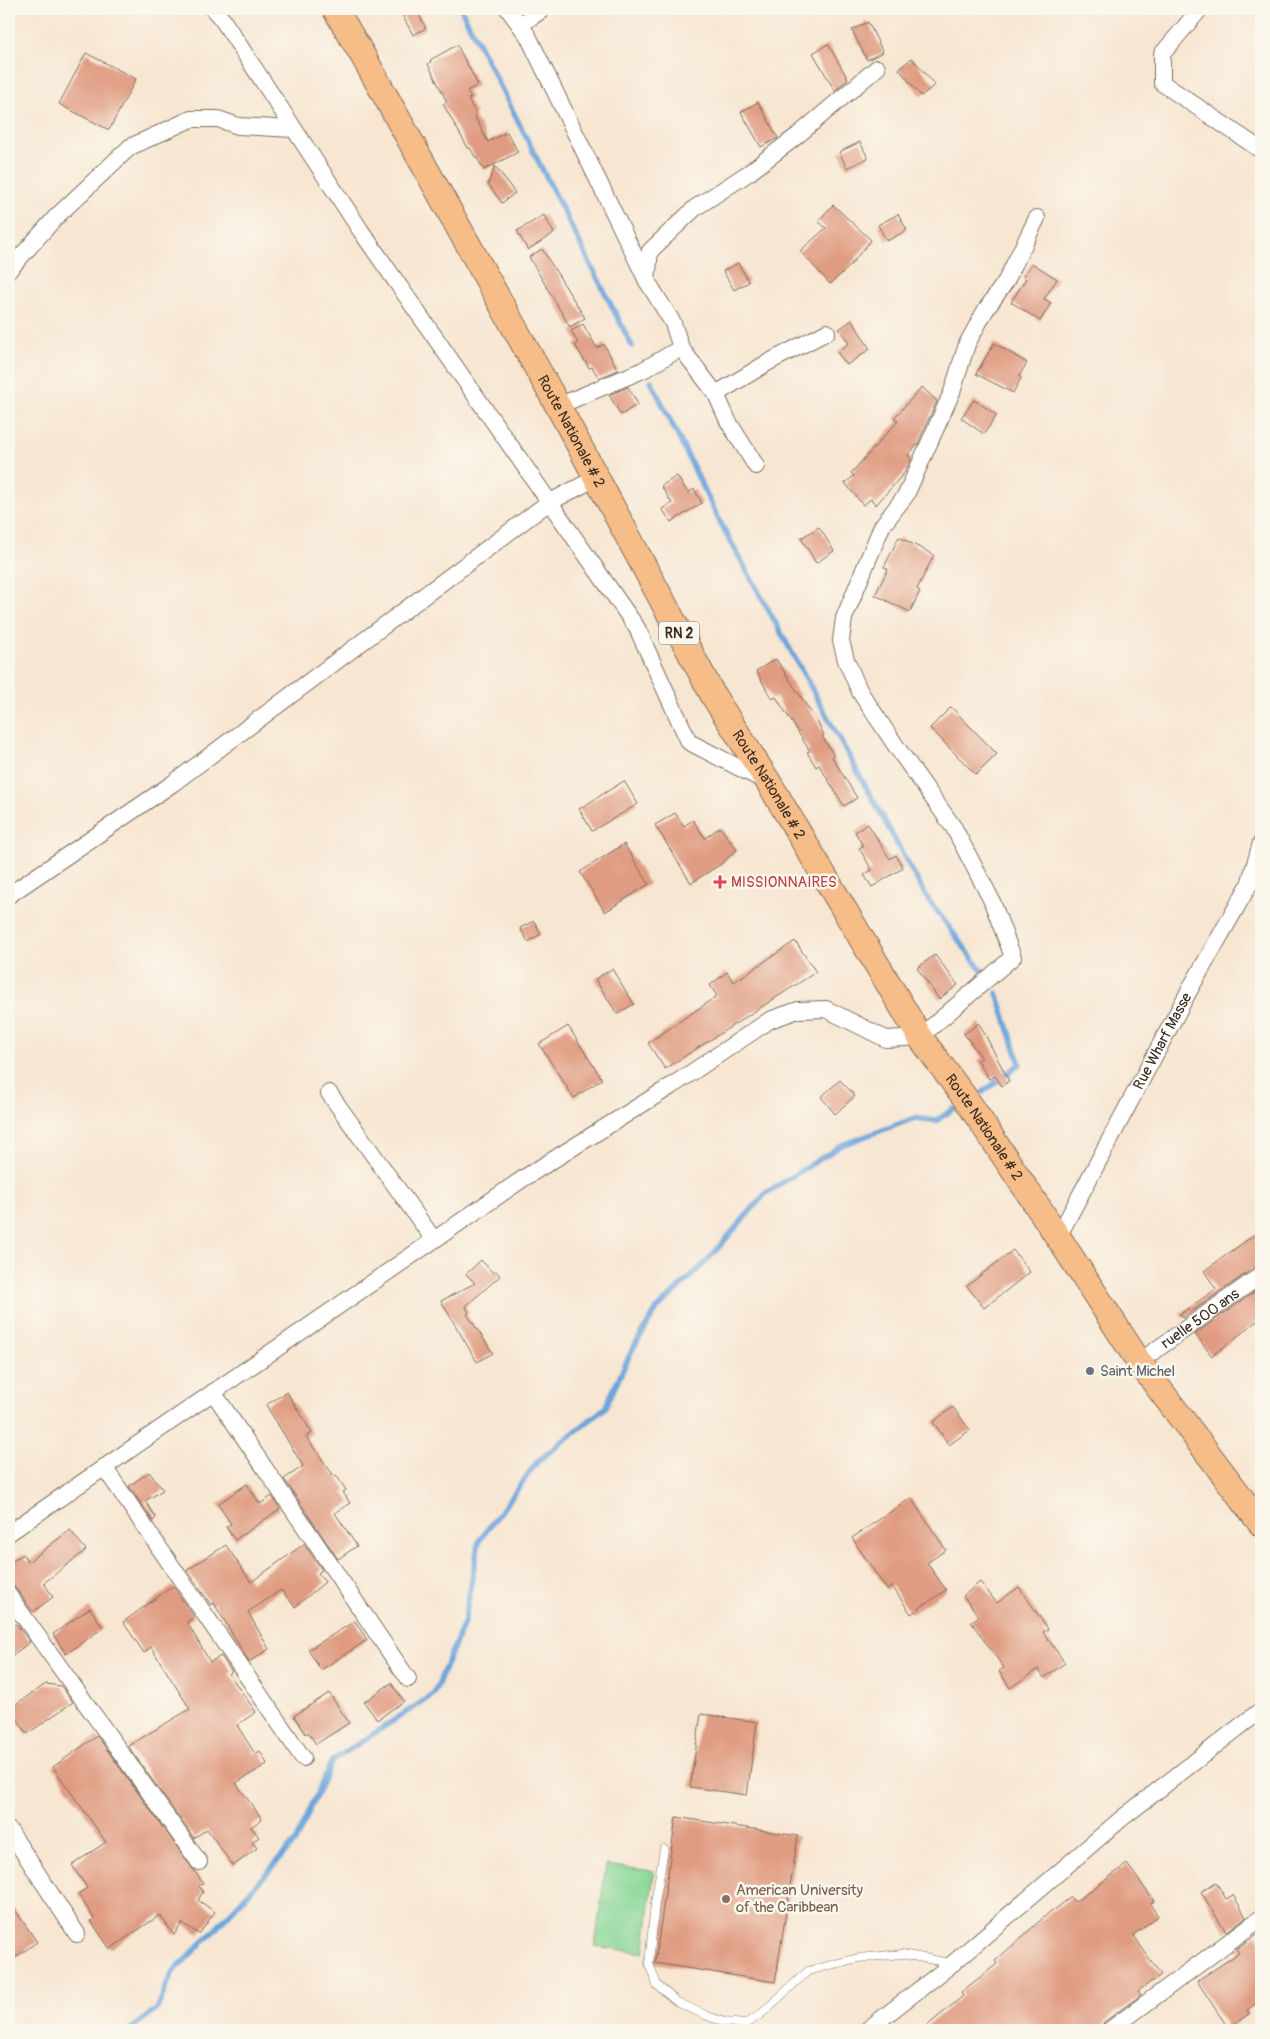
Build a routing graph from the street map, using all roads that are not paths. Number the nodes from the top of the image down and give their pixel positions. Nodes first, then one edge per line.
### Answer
1 (213, 9) edge
2 (335, 9) edge
3 (508, 9) edge
4 (543, 9) edge
5 (1200, 9) edge
6 (520, 25) junction
7 (877, 68) dead end
8 (293, 129) junction
9 (1261, 150) edge
10 (1037, 218) dead end
11 (9, 270) edge
12 (647, 280) junction
13 (828, 332) dead end
14 (681, 348) junction
15 (716, 394) junction
16 (558, 406) junction
17 (756, 466) dead end
18 (596, 478) junction
19 (548, 503) junction
20 (769, 783) junction
21 (1261, 843) edge
22 (9, 895) edge
23 (920, 1037) junction
24 (329, 1093) dead end
25 (1058, 1237) junction
26 (434, 1240) junction
27 (1261, 1275) edge
28 (1139, 1362) junction
29 (213, 1392) junction
30 (104, 1467) junction
31 (12, 1524) edge
32 (1261, 1524) edge
33 (9, 1596) edge
34 (408, 1680) dead end
35 (1261, 1710) edge
36 (303, 1758) dead end
37 (9, 1830) edge
38 (664, 1849) dead end
39 (199, 1862) dead end
40 (1261, 1918) edge
41 (77, 1934) dead end
42 (952, 1964) junction
43 (867, 2030) edge
44 (1110, 2030) edge

1 - 8 street
2 - 16 main road, Route Nationale # 2 / RN 2
3 - 6 street
4 - 6 street
5 - 9 street
6 - 12 street
7 - 12 street
8 - 11 street
8 - 19 street
10 - 23 street
12 - 14 street
13 - 15 street
14 - 15 street
14 - 16 street
15 - 17 street
16 - 18 main road, Route Nationale # 2 / RN 2
18 - 19 street
18 - 20 main road, Route Nationale # 2 / RN 2
19 - 20 street
19 - 22 street
20 - 23 main road, Route Nationale # 2 / RN 2
21 - 25 street, Rue Wharf Masse
23 - 25 main road, Route Nationale # 2 / RN 2
23 - 26 street
24 - 26 street
25 - 28 main road, Route Nationale # 2 / RN 2
26 - 29 street
27 - 28 street, ruelle 500 ans
28 - 32 main road, Route Nationale # 2 / RN 2
29 - 30 street
29 - 34 street
30 - 31 street
30 - 36 street
33 - 39 street
35 - 42 street
37 - 41 street
38 - 42 lane
40 - 44 street
42 - 43 street

